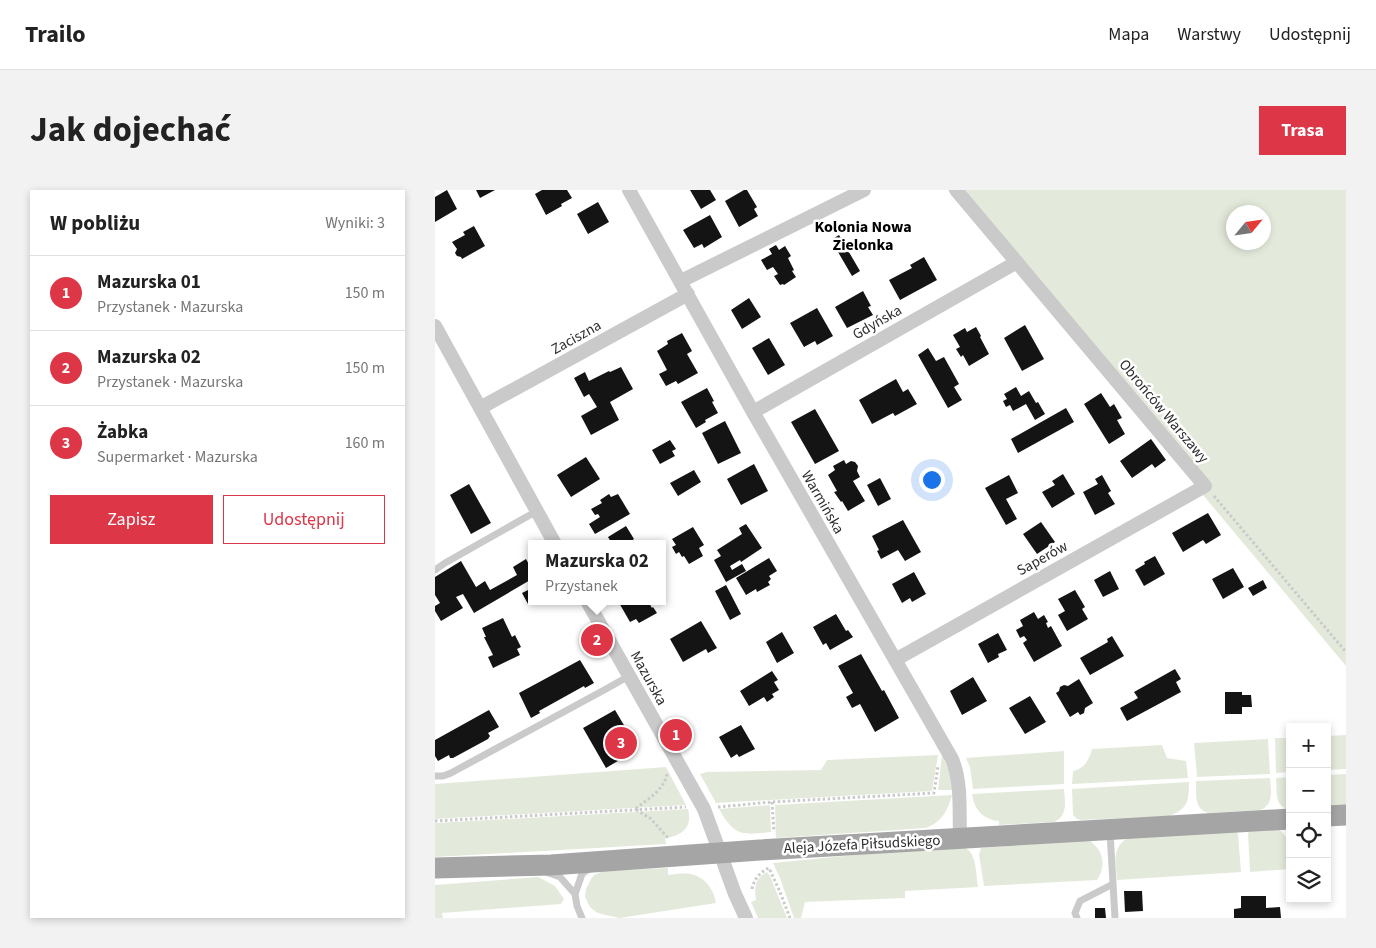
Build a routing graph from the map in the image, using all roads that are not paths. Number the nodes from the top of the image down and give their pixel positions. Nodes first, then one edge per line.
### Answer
1 (629, 190) edge
2 (864, 190) edge
3 (956, 190) edge
4 (1017, 262) junction
5 (681, 281) junction
6 (688, 294) junction
7 (435, 326) edge
8 (480, 408) junction
9 (753, 412) junction
10 (1205, 486) joint
11 (537, 511) junction
12 (553, 540) edge
13 (435, 570) edge
14 (589, 605) edge
15 (895, 660) junction
16 (629, 676) junction
17 (435, 776) edge
18 (1346, 815) edge
19 (1331, 816) edge
20 (1286, 819) edge
21 (1110, 829) junction
22 (960, 838) junction
23 (721, 852) junction
24 (599, 861) junction
25 (529, 865) junction
26 (435, 868) edge
27 (1113, 884) junction
28 (575, 894) junction
29 (582, 918) edge
30 (745, 918) edge
31 (1077, 918) edge
32 (1115, 918) edge

1 - 5 street, Warmińska
2 - 5 street
3 - 4 street, Obrońców Warszawy
4 - 9 street, Gdyńska
4 - 10 street, Obrońców Warszawy
5 - 6 street, Warmińska
6 - 8 street, Zaciszna
6 - 9 street, Warmińska
7 - 8 street
8 - 11 street
9 - 15 street, Warmińska
10 - 15 street, Saperów
11 - 12 street
11 - 13 lane
14 - 16 street, Mazurska
15 - 22 street, Warmińska
16 - 17 lane
16 - 23 street, Mazurska
18 - 19 main road
20 - 21 main road, Aleja Józefa Piłsudskiego
21 - 22 main road, Aleja Józefa Piłsudskiego
21 - 27 lane
22 - 23 main road, Aleja Józefa Piłsudskiego
23 - 24 main road, Aleja Józefa Piłsudskiego
23 - 30 street, Mazurska
24 - 25 main road, Aleja Józefa Piłsudskiego
24 - 28 lane
25 - 26 main road, Aleja Józefa Piłsudskiego
25 - 28 lane
27 - 31 lane
27 - 32 lane
28 - 29 lane

